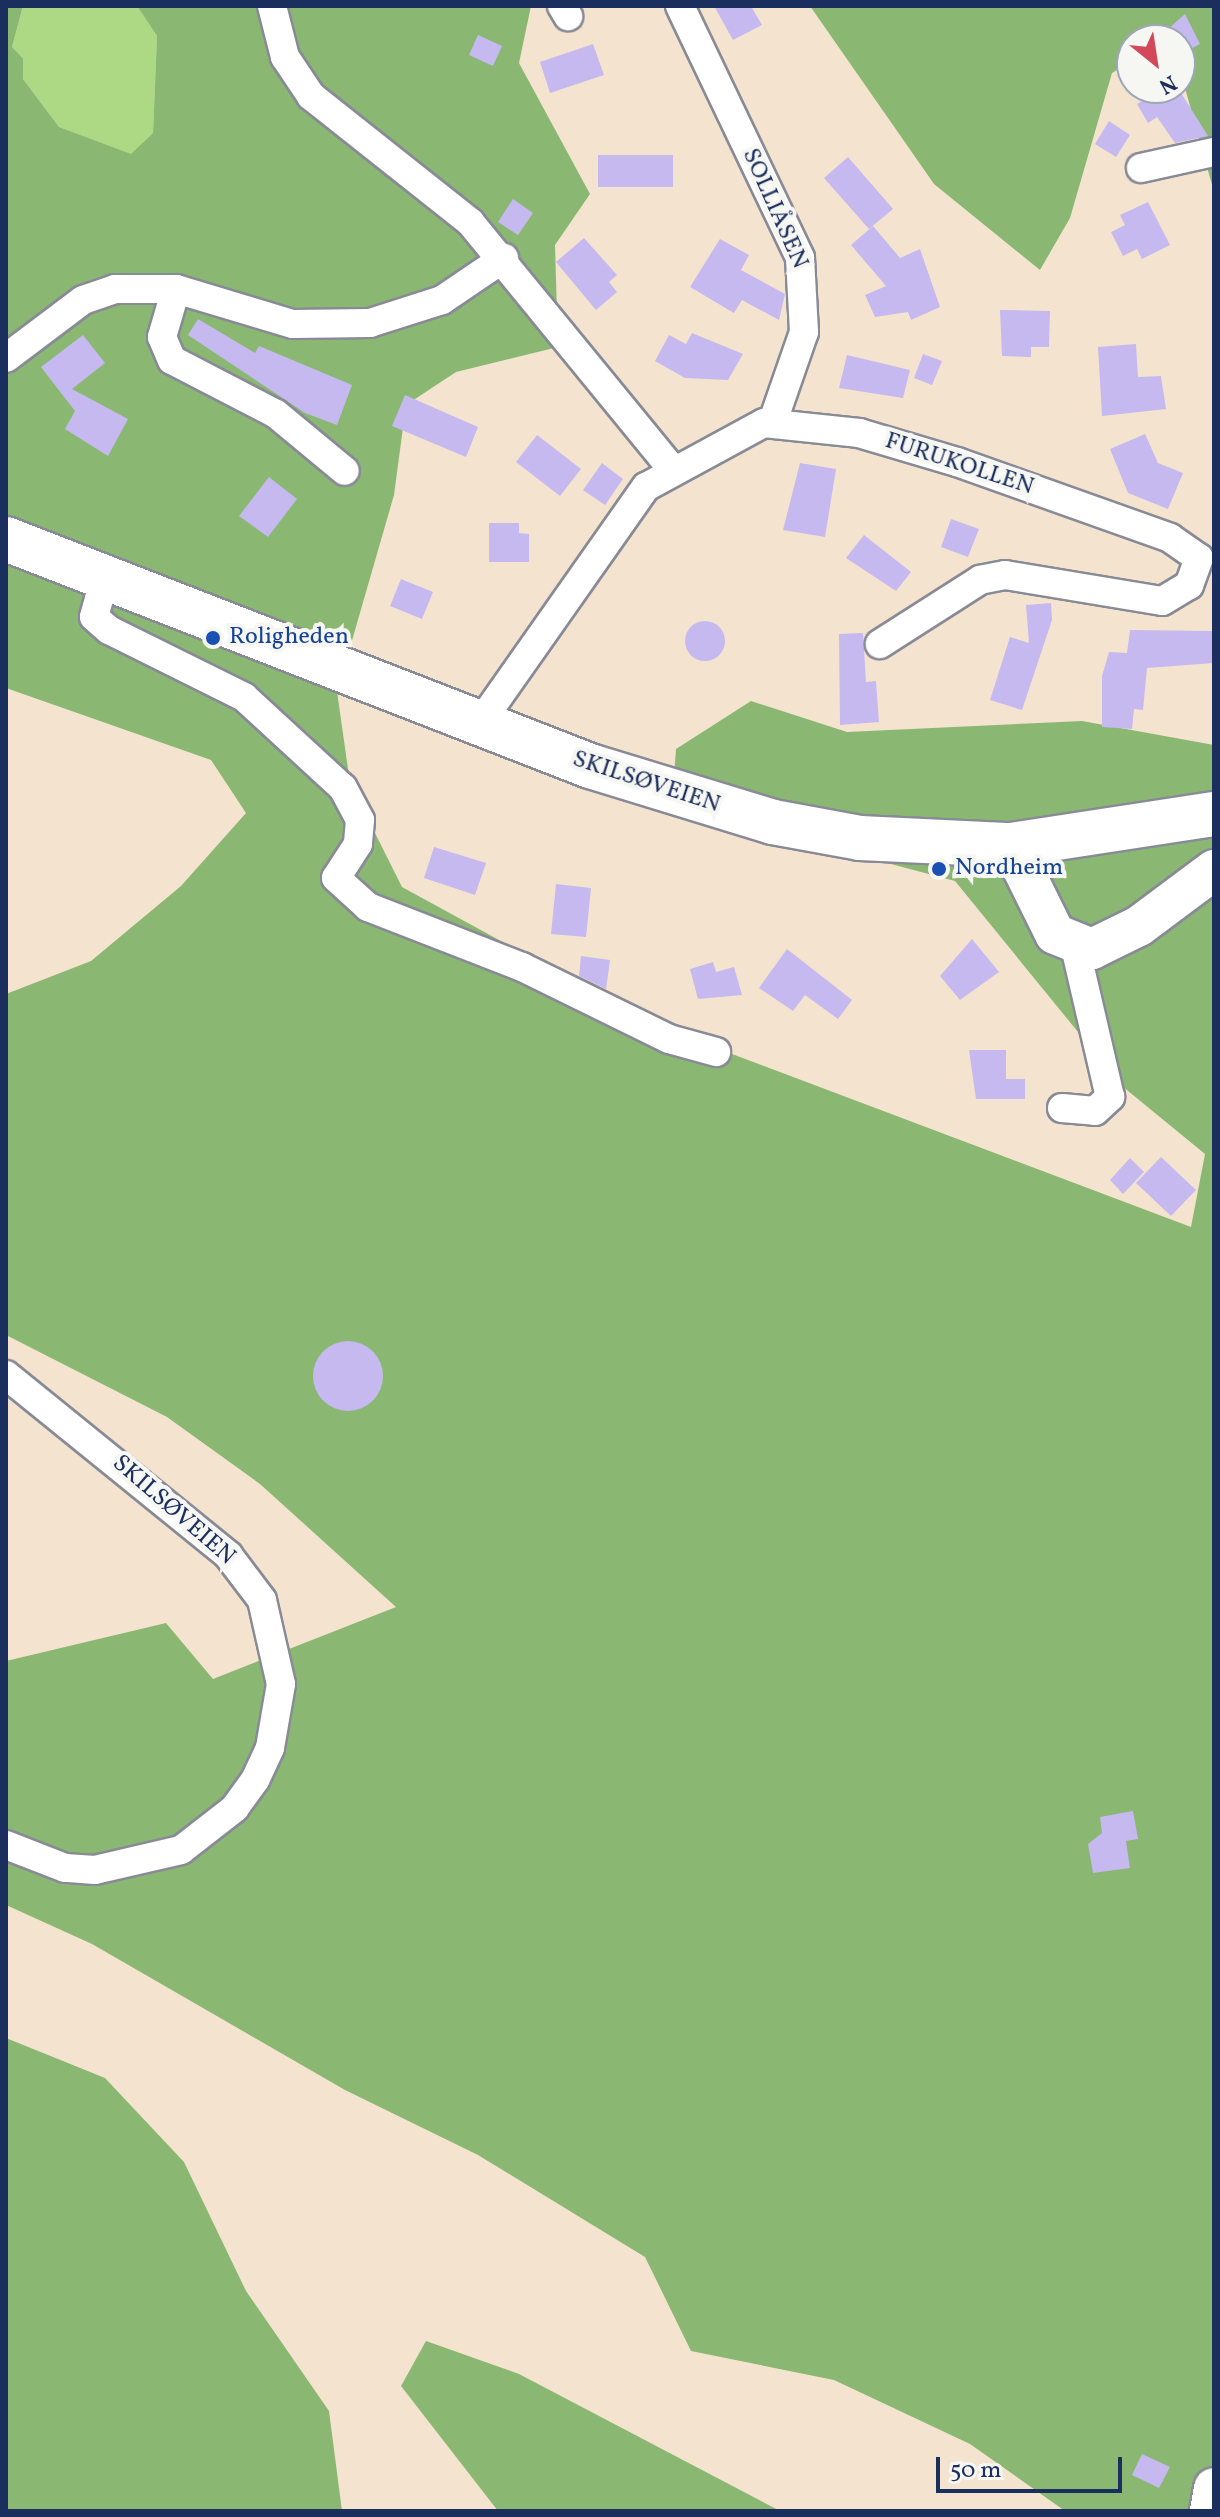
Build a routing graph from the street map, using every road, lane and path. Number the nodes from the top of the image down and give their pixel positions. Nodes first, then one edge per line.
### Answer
1 (272, 6) edge
2 (680, 6) edge
3 (1214, 152) edge
4 (1141, 168) dead end
5 (504, 258) junction
6 (176, 289) junction
7 (6, 358) edge
8 (773, 421) junction
9 (672, 469) junction
10 (345, 471) dead end
11 (6, 539) edge
12 (105, 577) junction
13 (880, 644) dead end
14 (480, 723) junction
15 (1214, 814) edge
16 (1060, 840) junction
17 (1011, 845) junction
18 (1214, 870) edge
19 (1037, 902) junction
20 (1075, 946) junction
21 (716, 1052) dead end
22 (1062, 1108) dead end
23 (6, 1375) edge
24 (6, 1845) edge
25 (1214, 2488) edge
26 (1210, 2511) edge

1 - 5 street
2 - 8 street, SOLLIÅSEN
3 - 4 street
5 - 6 street
5 - 9 street
6 - 7 street
6 - 10 street
8 - 9 street
8 - 13 street, FURUKOLLEN
9 - 14 street
11 - 12 main road, SKILSØVEIEN
12 - 14 main road, SKILSØVEIEN
12 - 21 street
14 - 17 main road, SKILSØVEIEN
15 - 16 main road, SKILSØVEIEN
16 - 17 main road, SKILSØVEIEN
16 - 19 main road
17 - 19 main road
18 - 20 main road
19 - 20 main road
20 - 22 street
23 - 24 street, SKILSØVEIEN
25 - 26 main road

